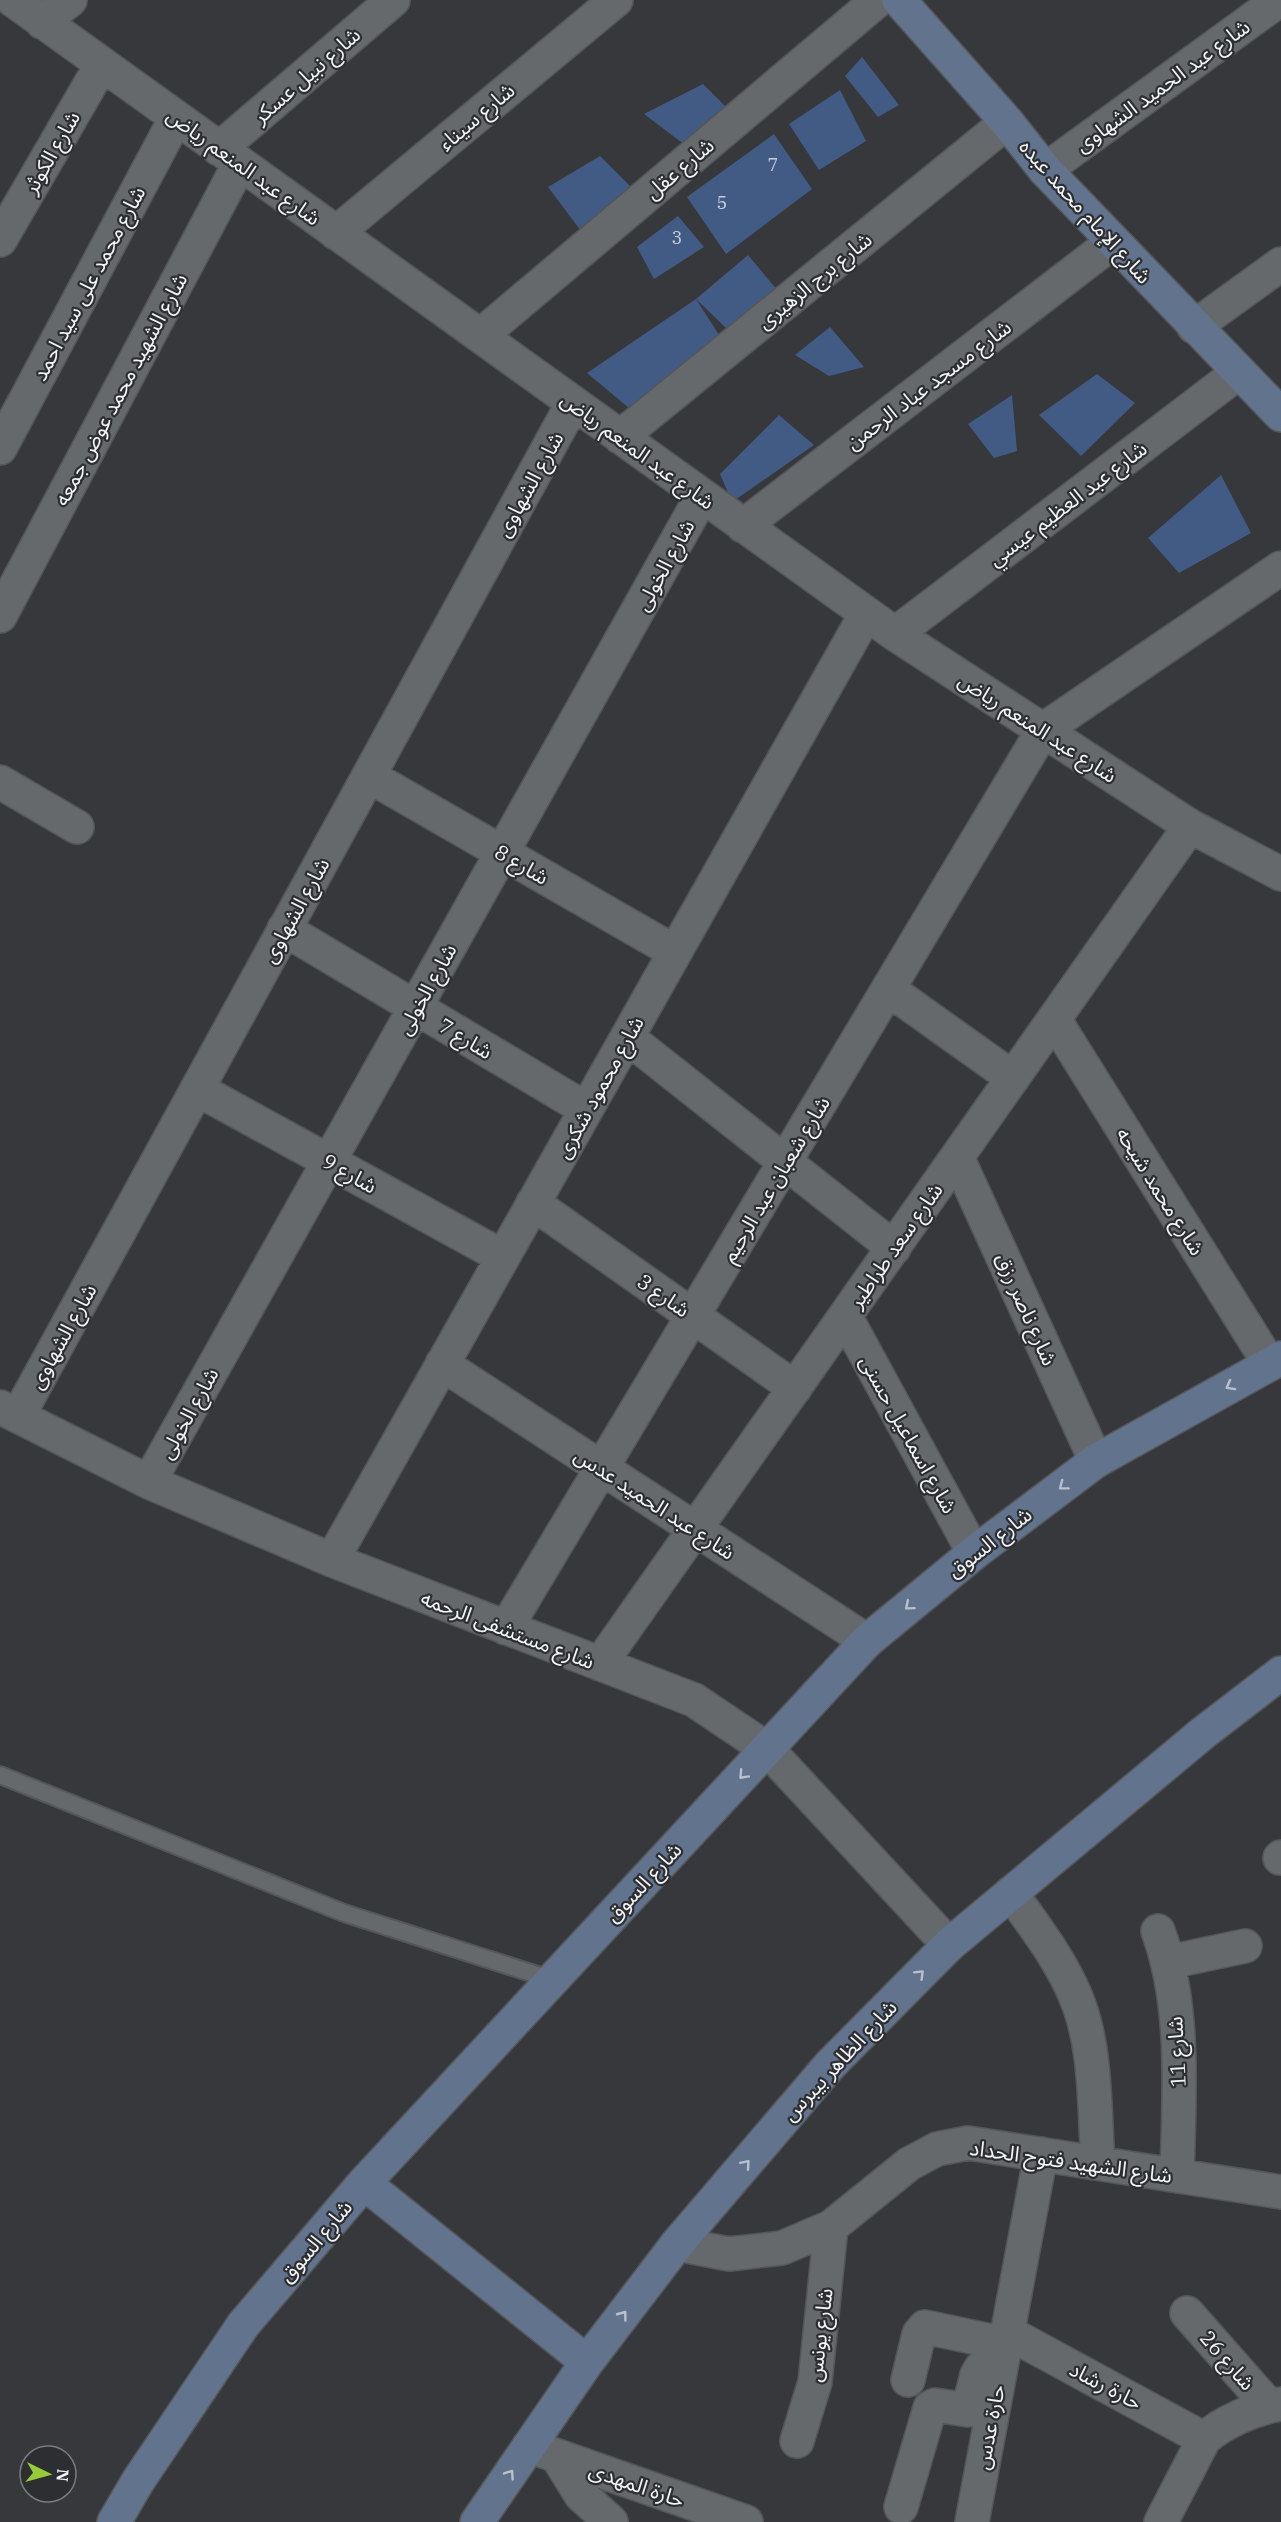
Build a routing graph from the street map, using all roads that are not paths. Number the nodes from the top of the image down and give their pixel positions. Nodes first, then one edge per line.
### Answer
1 (8, 0) edge
2 (13, 0) edge
3 (70, 0) edge
4 (393, 0) edge
5 (616, 0) edge
6 (878, 0) edge
7 (898, 0) edge
8 (1279, 0) edge
9 (0, 13) edge
10 (42, 22) junction
11 (102, 64) junction
12 (176, 118) junction
13 (1007, 122) junction
14 (229, 156) junction
15 (1045, 170) junction
16 (336, 233) junction
17 (0, 240) edge
18 (1113, 242) junction
19 (1281, 264) edge
20 (1194, 327) junction
21 (480, 336) junction
22 (1239, 372) junction
23 (573, 403) junction
24 (1281, 415) edge
25 (620, 437) junction
26 (0, 448) edge
27 (702, 496) junction
28 (743, 526) junction
29 (1281, 568) edge
30 (866, 614) junction
31 (0, 616) edge
32 (895, 634) junction
33 (1043, 730) junction
34 (369, 776) junction
35 (2, 789) edge
36 (77, 826) dead end
37 (1190, 826) junction
38 (502, 853) junction
39 (1281, 874) edge
40 (284, 929) junction
41 (675, 952) junction
42 (888, 989) junction
43 (415, 1008) junction
44 (1054, 1019) junction
45 (627, 1037) junction
46 (1013, 1078) junction
47 (197, 1089) junction
48 (586, 1109) junction
49 (957, 1157) junction
50 (328, 1161) junction
51 (785, 1162) junction
52 (533, 1203) junction
53 (894, 1248) junction
54 (503, 1257) junction
55 (693, 1316) junction
56 (844, 1316) junction
57 (1275, 1361) edge
58 (442, 1364) junction
59 (795, 1388) junction
60 (9, 1412) edge
61 (1096, 1461) junction
62 (602, 1468) junction
63 (149, 1482) junction
64 (695, 1529) junction
65 (974, 1552) junction
66 (332, 1560) junction
67 (506, 1629) junction
68 (867, 1641) junction
69 (600, 1664) junction
70 (1281, 1673) edge
71 (767, 1749) junction
72 (0, 1775) edge
73 (1011, 1893) junction
74 (1158, 1931) dead end
75 (949, 1945) junction
76 (1245, 1946) dead end
77 (1169, 1962) junction
78 (553, 1980) junction
79 (1041, 2154) junction
80 (1098, 2163) junction
81 (1176, 2176) junction
82 (364, 2183) junction
83 (1281, 2192) edge
84 (831, 2227) junction
85 (677, 2244) junction
86 (1187, 2313) dead end
87 (1004, 2349) junction
88 (587, 2362) junction
89 (908, 2380) dead end
90 (1275, 2405) edge
91 (1204, 2439) junction
92 (797, 2441) dead end
93 (543, 2451) junction
94 (901, 2507) dead end
95 (114, 2522) edge
96 (477, 2522) edge
97 (611, 2522) edge
98 (746, 2522) edge
99 (972, 2522) edge
100 (1161, 2522) edge

1 - 9 street
2 - 10 street, شارع عبد المنعم رياض
3 - 10 street
4 - 14 street, شارع نبيل عسكر
5 - 16 street, شارع سيناء
6 - 21 street, شارع عقل
7 - 13 main road, شارع الإمام محمد عبده
8 - 15 street, شارع عبد الحميد الشهاوى
10 - 11 street, شارع عبد المنعم رياض
11 - 12 street, شارع عبد المنعم رياض
11 - 17 street, شارع الكوثر
12 - 14 street, شارع عبد المنعم رياض
12 - 26 street, شارع محمد على سيد احمد
13 - 15 main road, شارع الإمام محمد عبده
13 - 25 street, شارع برج الزهيرى
14 - 16 street, شارع عبد المنعم رياض
14 - 31 street, شارع الشهيد محمد عوض جمعه
15 - 18 main road, شارع الإمام محمد عبده
16 - 21 street, شارع عبد المنعم رياض
18 - 20 main road, شارع الإمام محمد عبده
18 - 28 street, شارع مسجد عباد الرحمن
19 - 20 street
20 - 22 main road, شارع الإمام محمد عبده
21 - 23 street, شارع عبد المنعم رياض
22 - 24 main road, شارع الإمام محمد عبده
22 - 32 street, شارع عبد العظيم عيسي
23 - 25 street, شارع عبد المنعم رياض
23 - 34 street, شارع الشهاوى
25 - 27 street, شارع عبد المنعم رياض
27 - 28 street, شارع عبد المنعم رياض
27 - 38 street, شارع الخولى
28 - 30 street, شارع عبد المنعم رياض
29 - 33 street
30 - 32 street, شارع عبد المنعم رياض
30 - 41 street, شارع محمود شكرى
32 - 33 street, شارع عبد المنعم رياض
33 - 37 street, شارع عبد المنعم رياض
33 - 42 street, شارع شعبان عبد الرحيم
34 - 38 street, شارع 8
34 - 40 street, شارع الشهاوى
35 - 36 street
37 - 39 street, شارع عبد المنعم رياض
37 - 44 street, شارع سعد طراطير
38 - 41 street, شارع 8
38 - 43 street, شارع الخولى
40 - 43 street, شارع 7
40 - 47 street, شارع الشهاوى
41 - 45 street, شارع محمود شكرى
42 - 46 street
42 - 51 street, شارع شعبان عبد الرحيم
43 - 48 street, شارع 7
43 - 50 street, شارع الخولى
44 - 46 street, شارع سعد طراطير
44 - 57 street, شارع محمد شيحه
45 - 48 street, شارع محمود شكرى
45 - 51 street
46 - 49 street, شارع سعد طراطير
47 - 50 street, شارع 9
47 - 60 street, شارع الشهاوى
48 - 52 street, شارع محمود شكرى
49 - 53 street, شارع سعد طراطير
49 - 61 street, شارع ناصر رزق
50 - 54 street, شارع 9
50 - 63 street, شارع الخولى
51 - 53 street
51 - 55 street, شارع شعبان عبد الرحيم
52 - 54 street, شارع محمود شكرى
52 - 55 street, شارع 3
53 - 56 street, شارع سعد طراطير
54 - 58 street, شارع محمود شكرى
55 - 59 street, شارع 3
55 - 62 street, شارع شعبان عبد الرحيم
56 - 59 street, شارع سعد طراطير
56 - 65 street, شارع اسماعيل حسنى
57 -> 61 main road, شارع السوق
58 - 62 street, شارع عبد الحميد عدس
58 - 66 street, شارع محمود شكرى
59 - 64 street, شارع سعد طراطير
60 - 63 street, شارع مستشفى الرحمه
61 -> 65 main road, شارع السوق
62 - 64 street, شارع عبد الحميد عدس
62 - 67 street, شارع شعبان عبد الرحيم
63 - 66 street, شارع مستشفى الرحمه
64 - 68 street, شارع عبد الحميد عدس
64 - 69 street, شارع سعد طراطير
65 -> 68 main road, شارع السوق
66 - 67 street, شارع مستشفى الرحمه
67 - 69 street, شارع مستشفى الرحمه
68 - 71 main road, شارع السوق
69 - 71 street, شارع مستشفى الرحمه
70 - 73 main road, شارع الظاهر بيبرس
71 - 75 street, شارع مستشفى الرحمه
71 -> 78 main road, شارع السوق
72 - 78 lane
73 - 75 main road, شارع الظاهر بيبرس
73 - 80 street
74 - 77 street, شارع 11
85 -> 75 main road, شارع الظاهر بيبرس
76 - 77 street
77 - 81 street, شارع 11
78 - 82 main road, شارع السوق
79 - 80 street, شارع الشهيد فتوح الحداد
79 - 84 street, شارع الشهيد فتوح الحداد
79 - 87 street, حارة عدس
80 - 81 street, شارع الشهيد فتوح الحداد
81 - 83 street, شارع الشهيد فتوح الحداد
82 - 88 main road
82 - 95 main road, شارع السوق
84 - 85 street, شارع الشهيد فتوح الحداد
84 - 92 street, شارع يونس
88 -> 85 main road, شارع الظاهر بيبرس
86 - 90 street, شارع 26
87 - 89 street, حارة رشاد
87 - 91 street, حارة رشاد
87 - 94 street
87 - 99 street, حارة عدس
88 - 93 main road, شارع الظاهر بيبرس
90 - 91 street
91 - 100 street
96 -> 93 main road, شارع الظاهر بيبرس
93 - 97 street
93 - 98 street, حارة المهدى

